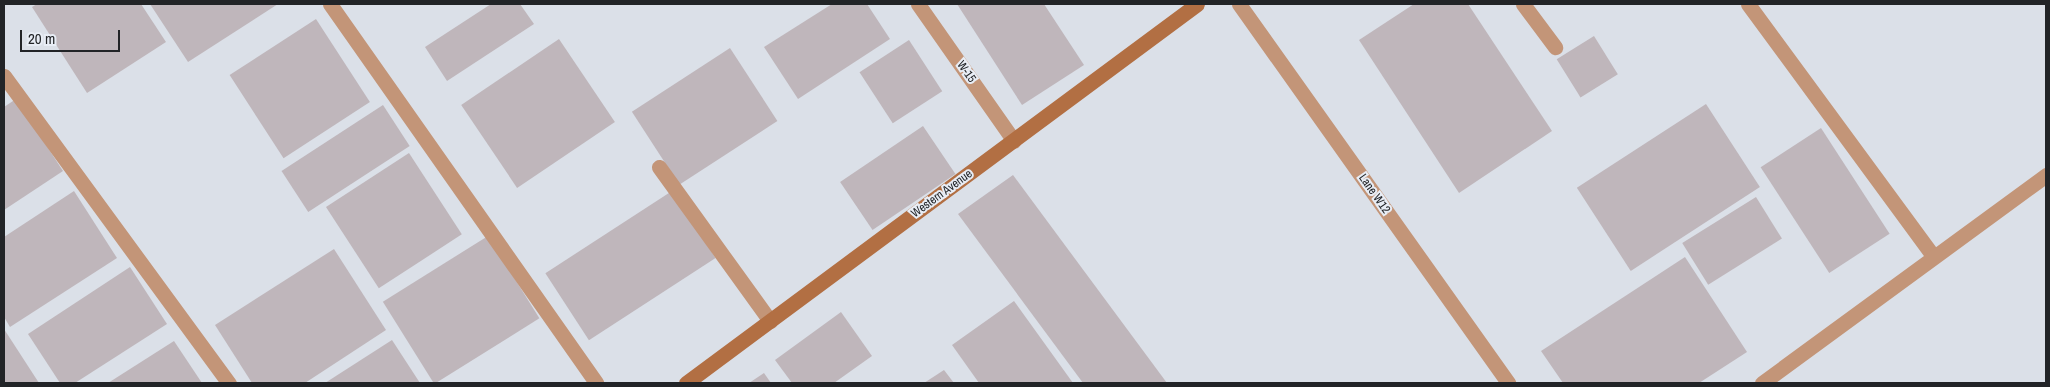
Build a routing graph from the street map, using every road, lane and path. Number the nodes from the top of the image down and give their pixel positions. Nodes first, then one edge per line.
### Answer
1 (330, 4) edge
2 (918, 4) edge
3 (1197, 4) edge
4 (1239, 4) edge
5 (1523, 4) edge
6 (1748, 4) edge
7 (1555, 47) dead end
8 (4, 76) edge
9 (1014, 141) junction
10 (659, 167) dead end
11 (2046, 175) edge
12 (1933, 256) junction
13 (770, 321) junction
14 (229, 383) edge
15 (596, 383) edge
16 (686, 383) edge
17 (1508, 383) edge
18 (1762, 383) edge

1 - 15 street
2 - 9 street, W-15
3 - 9 street, Western Avenue
4 - 17 street, Lane W12
5 - 7 street
6 - 12 street
8 - 14 street
9 - 13 street, Western Avenue
10 - 13 street
11 - 12 street
12 - 18 street
13 - 16 street, Western Avenue

